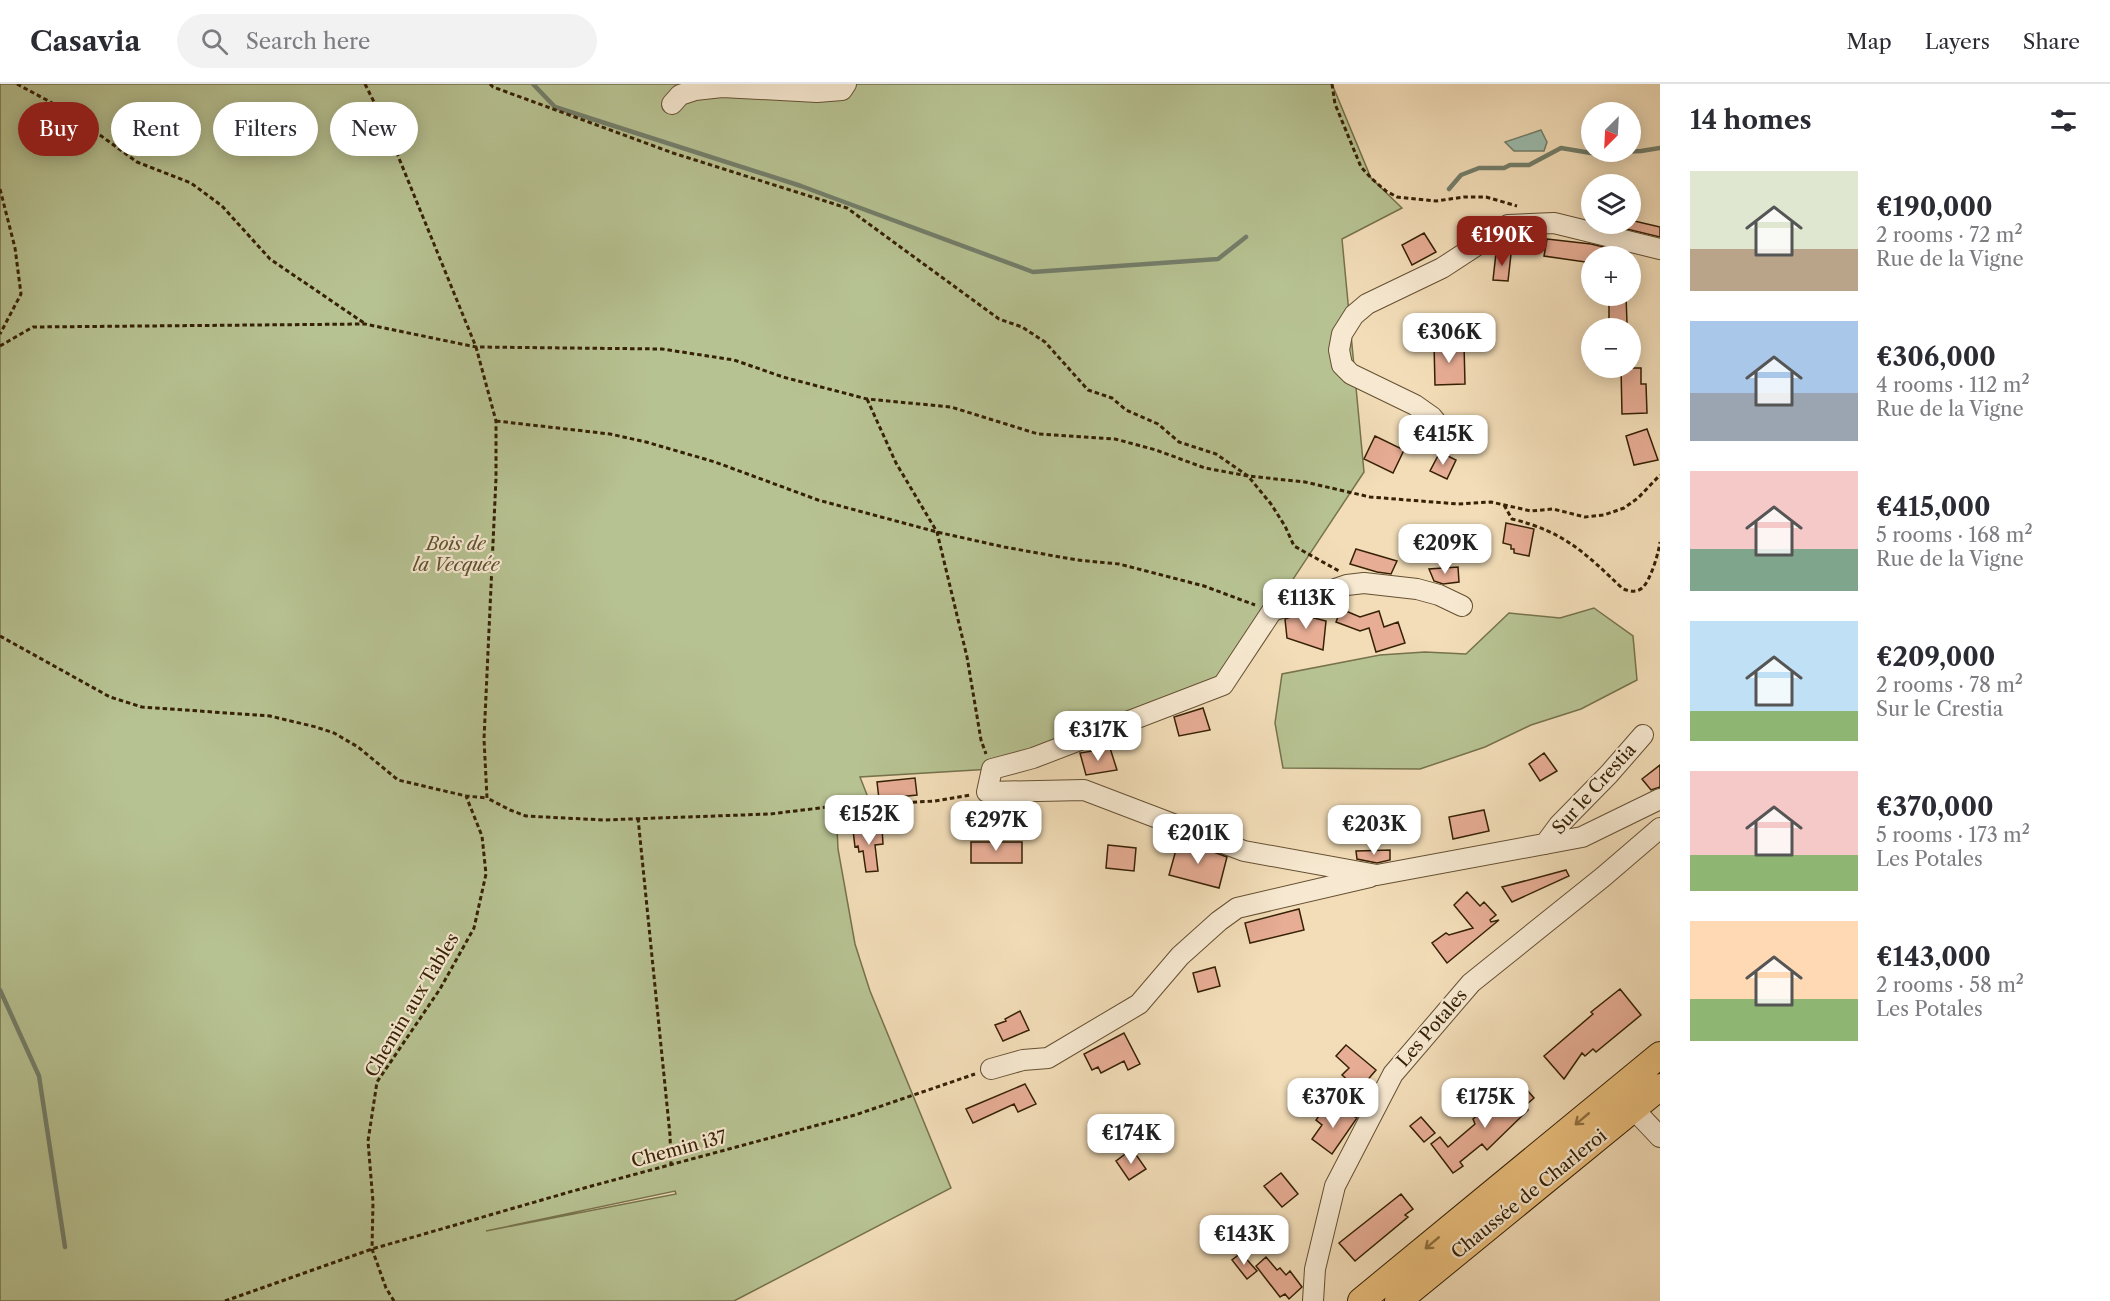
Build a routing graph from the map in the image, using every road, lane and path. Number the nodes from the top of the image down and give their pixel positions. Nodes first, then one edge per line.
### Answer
1 (16, 84) edge
2 (365, 84) edge
3 (490, 84) edge
4 (846, 84) edge
5 (1332, 84) edge
6 (672, 104) dead end
7 (0, 189) edge
8 (1543, 222) junction
9 (1660, 249) edge
10 (365, 324) junction
11 (0, 334) edge
12 (0, 346) edge
13 (476, 346) junction
14 (867, 399) junction
15 (496, 421) junction
16 (1441, 428) dead end
17 (1660, 475) edge
18 (1248, 476) junction
19 (1504, 504) junction
20 (937, 532) junction
21 (1660, 542) edge
22 (1347, 585) junction
23 (1462, 606) dead end
24 (1272, 611) junction
25 (0, 636) edge
26 (1643, 735) dead end
27 (992, 769) junction
28 (987, 792) junction
29 (466, 796) junction
30 (487, 798) junction
31 (1660, 798) edge
32 (638, 818) junction
33 (1660, 828) edge
34 (1545, 844) junction
35 (1377, 875) junction
36 (1660, 1055) edge
37 (991, 1069) joint
38 (1660, 1087) edge
39 (1616, 1091) junction
40 (1633, 1109) junction
41 (1660, 1137) edge
42 (671, 1165) junction
43 (372, 1249) junction
44 (225, 1301) edge
45 (394, 1301) edge
46 (1313, 1301) edge
47 (1361, 1301) edge
48 (1398, 1301) edge

1 - 10 path
2 - 13 path
3 - 18 path
4 - 6 street
5 - 8 path
7 - 11 path
8 - 9 street
8 - 16 street
10 - 12 path
10 - 13 path
13 - 14 path
13 - 15 path
14 - 18 path
14 - 20 path
15 - 20 path
15 - 30 path
17 - 19 path
18 - 19 path
18 - 22 path
19 - 21 path
20 - 24 path
20 - 27 path
22 - 23 street
22 - 24 street
24 - 27 street
25 - 29 path
26 - 34 street, Sur le Crestia
27 - 28 street
28 - 32 path
28 - 35 street, Sur le Crestia
29 - 30 path
29 - 43 path, Chemin aux Tables
30 - 32 path
31 - 34 street, Sur le Crestia
32 - 42 path
33 - 46 street, Les Potales
34 - 35 street, Sur le Crestia
35 - 37 street
36 - 39 main road, Chaussée de Charleroi
37 - 42 path, Chemin i37
38 - 40 main road, Chaussée de Charleroi
39 - 40 street
39 -> 47 main road, Chaussée de Charleroi
40 - 41 street
40 - 48 main road, Chaussée de Charleroi
42 - 43 path, Chemin i37
43 - 44 path, Chemin i37
43 - 45 path, Chemin aux Tables

